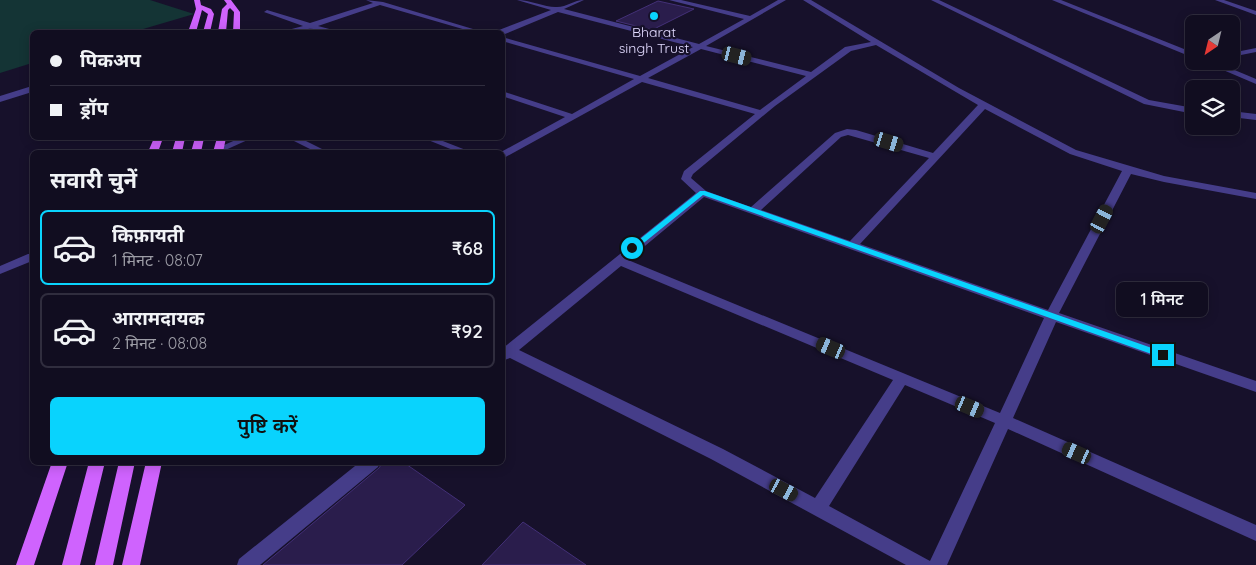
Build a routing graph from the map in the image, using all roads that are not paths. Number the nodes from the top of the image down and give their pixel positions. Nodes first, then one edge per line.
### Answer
1 (369, 0) edge
2 (390, 0) edge
3 (520, 0) edge
4 (581, 0) edge
5 (672, 0) edge
6 (783, 0) edge
7 (806, 0) edge
8 (934, 0) edge
9 (1055, 0) edge
10 (1218, 0) edge
11 (229, 2) edge
12 (198, 3) edge
13 (380, 3) junction
14 (557, 10) junction
15 (267, 12) dead end
16 (1256, 13) edge
17 (751, 18) junction
18 (312, 26) junction
19 (192, 30) edge
20 (207, 30) edge
21 (222, 30) edge
22 (237, 30) edge
23 (298, 30) edge
24 (324, 30) edge
25 (472, 30) edge
26 (505, 31) edge
27 (505, 40) edge
28 (876, 42) junction
29 (699, 47) junction
30 (1256, 50) edge
31 (1185, 52) edge
32 (1240, 53) edge
33 (1227, 70) edge
34 (812, 75) junction
35 (642, 79) junction
36 (1256, 82) edge
37 (30, 90) edge
38 (505, 94) edge
39 (0, 99) edge
40 (984, 104) junction
41 (1185, 109) edge
42 (762, 113) junction
43 (1240, 115) edge
44 (573, 117) junction
45 (1256, 117) edge
46 (243, 140) edge
47 (297, 140) edge
48 (433, 140) edge
49 (220, 150) edge
50 (319, 150) edge
51 (461, 150) edge
52 (505, 154) edge
53 (934, 156) junction
54 (1128, 170) junction
55 (702, 193) junction
56 (1256, 196) edge
57 (753, 211) junction
58 (853, 245) junction
59 (30, 258) edge
60 (618, 260) junction
61 (0, 270) edge
62 (1051, 317) junction
63 (505, 354) edge
64 (902, 378) junction
65 (1256, 388) edge
66 (1005, 421) junction
67 (59, 465) edge
68 (96, 465) edge
69 (126, 465) edge
70 (153, 465) edge
71 (368, 465) edge
72 (818, 508) junction
73 (1256, 533) edge
74 (25, 565) edge
75 (71, 565) edge
76 (104, 565) edge
77 (131, 565) edge
78 (246, 565) edge
79 (923, 565) edge
80 (938, 565) edge

1 - 13 street
2 - 13 street
3 - 14 street
4 - 14 street
5 - 17 street
6 - 17 street
7 - 28 street
8 - 41 street
9 - 31 street
10 - 16 street
11 - 21 main road
11 - 22 main road
12 - 19 main road
12 - 20 main road
13 - 18 street
13 - 25 street
14 - 26 street
14 - 29 street
15 - 18 street
17 - 29 street
18 - 23 street
18 - 24 street
27 - 35 street
28 - 34 street
28 - 40 street
29 - 34 street
29 - 35 street
30 - 32 street
33 - 36 street
34 - 42 street
35 - 42 street
35 - 44 street
37 - 39 street
38 - 44 street
40 - 53 street
40 - 54 street
42 - 55 street
43 - 45 street
44 - 52 street
46 - 49 street
47 - 50 street
48 - 51 street
53 - 57 street
53 - 58 street
54 - 56 street
54 - 62 street
55 - 57 street
55 - 60 street
57 - 58 street
58 - 62 street
59 - 61 street
60 - 63 street
60 - 64 street
62 - 65 street
62 - 66 street
63 - 72 street
64 - 66 street
64 - 72 street
66 - 73 street
66 - 80 street
67 - 74 main road
68 - 75 main road
69 - 76 main road
70 - 77 main road
71 - 78 street
72 - 79 street

